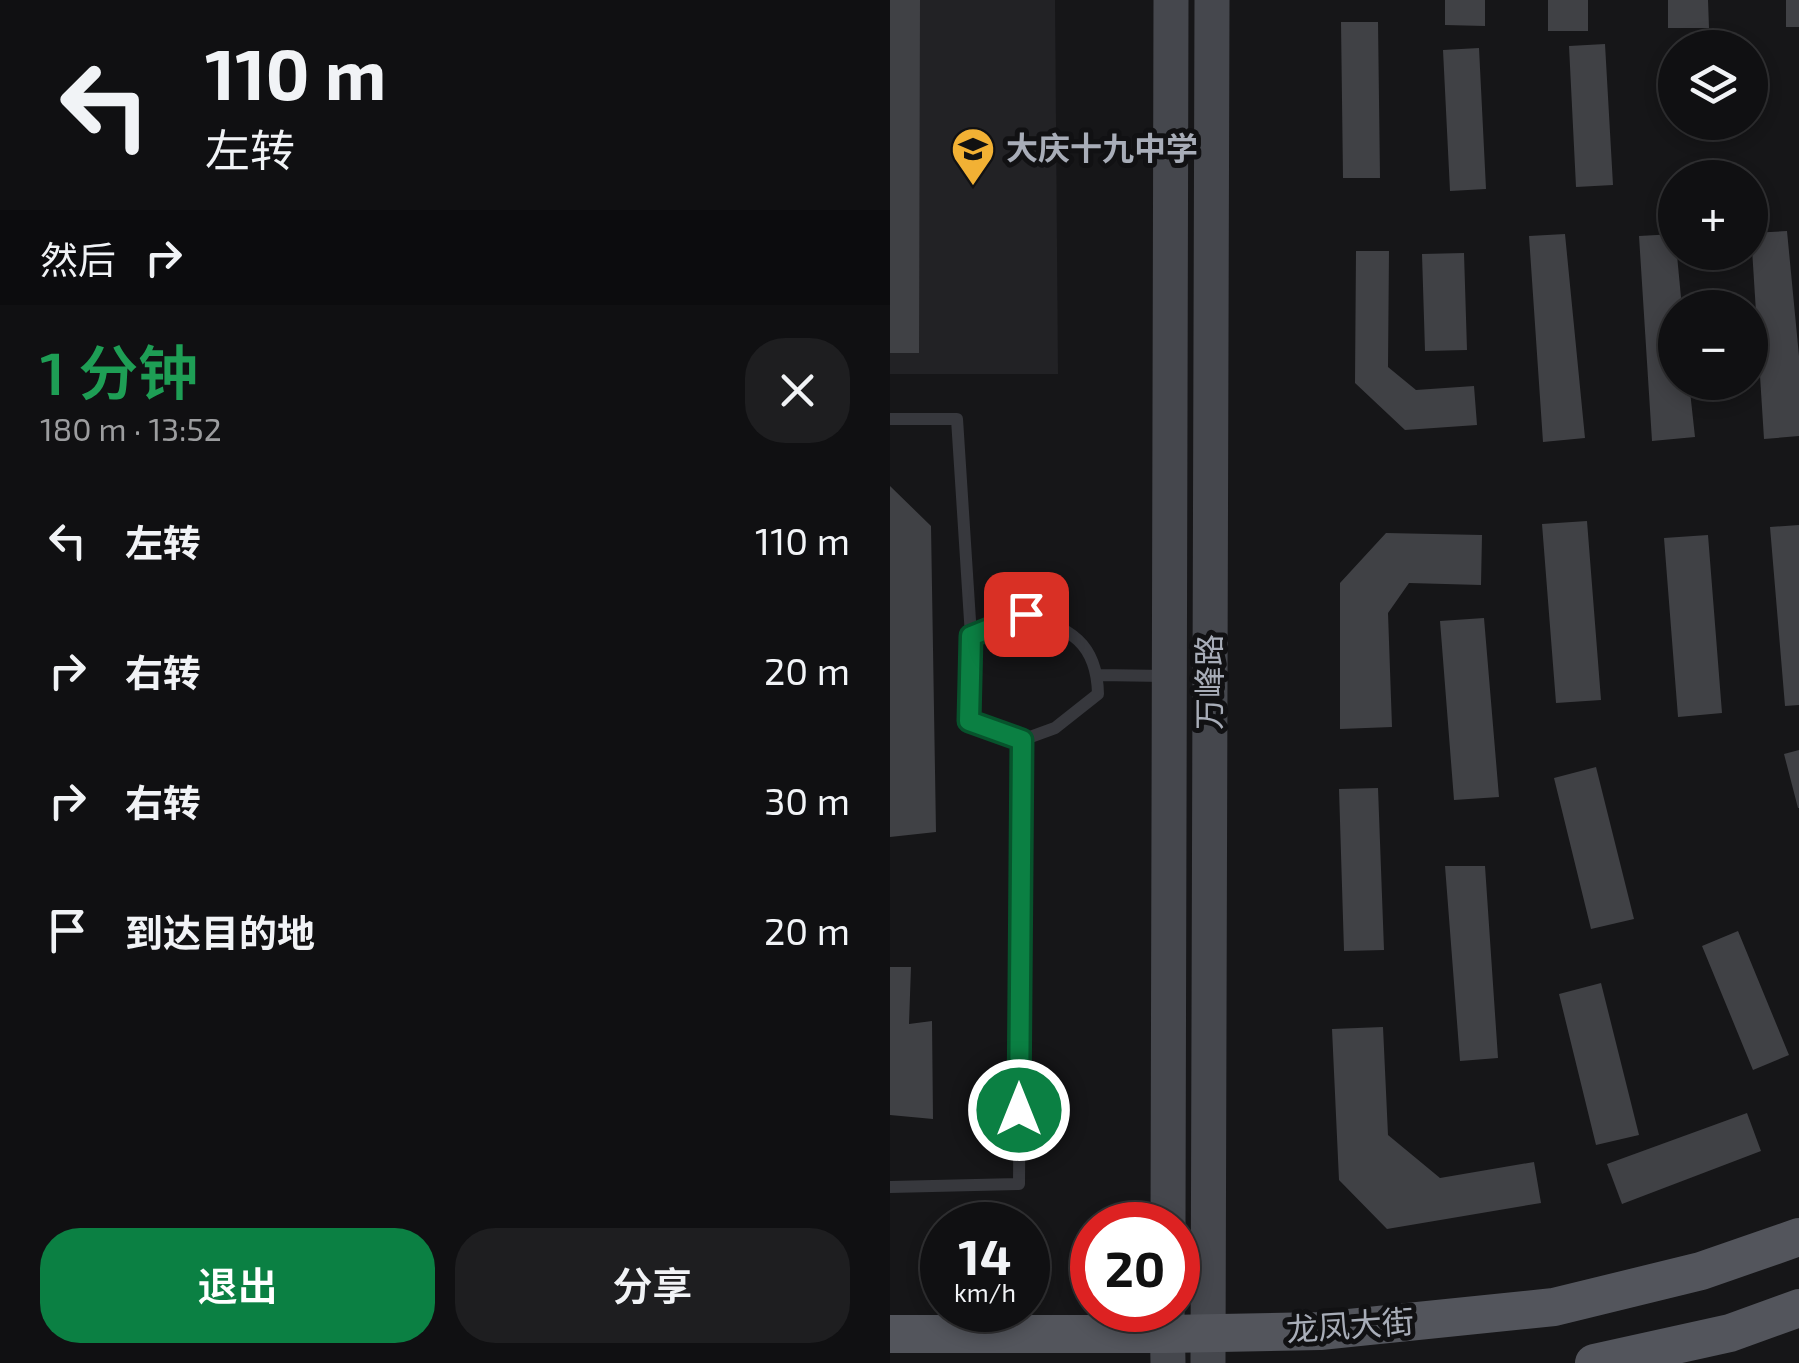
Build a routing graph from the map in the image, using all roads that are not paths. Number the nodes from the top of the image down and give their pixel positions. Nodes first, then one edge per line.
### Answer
1 (1171, 0) edge
2 (1212, 0) edge
3 (890, 419) edge
4 (971, 636) junction
5 (1098, 675) junction
6 (1169, 676) junction
7 (1022, 740) junction
8 (890, 1187) edge
9 (1168, 1202) edge
10 (1799, 1237) edge
11 (1799, 1308) edge
12 (890, 1334) edge
13 (1168, 1336) edge
14 (1208, 1348) edge
15 (1594, 1363) edge

1 - 6 main road, 万峰路
2 - 14 main road, 万峰路
3 - 4 lane
4 - 5 lane
4 - 7 lane
5 - 6 lane
5 - 7 lane
6 - 9 main road, 万峰路
7 - 8 lane
10 - 14 main road, 龙凤大街
11 - 15 main road
12 - 13 main road, 龙凤大街
13 - 14 main road, 龙凤大街

